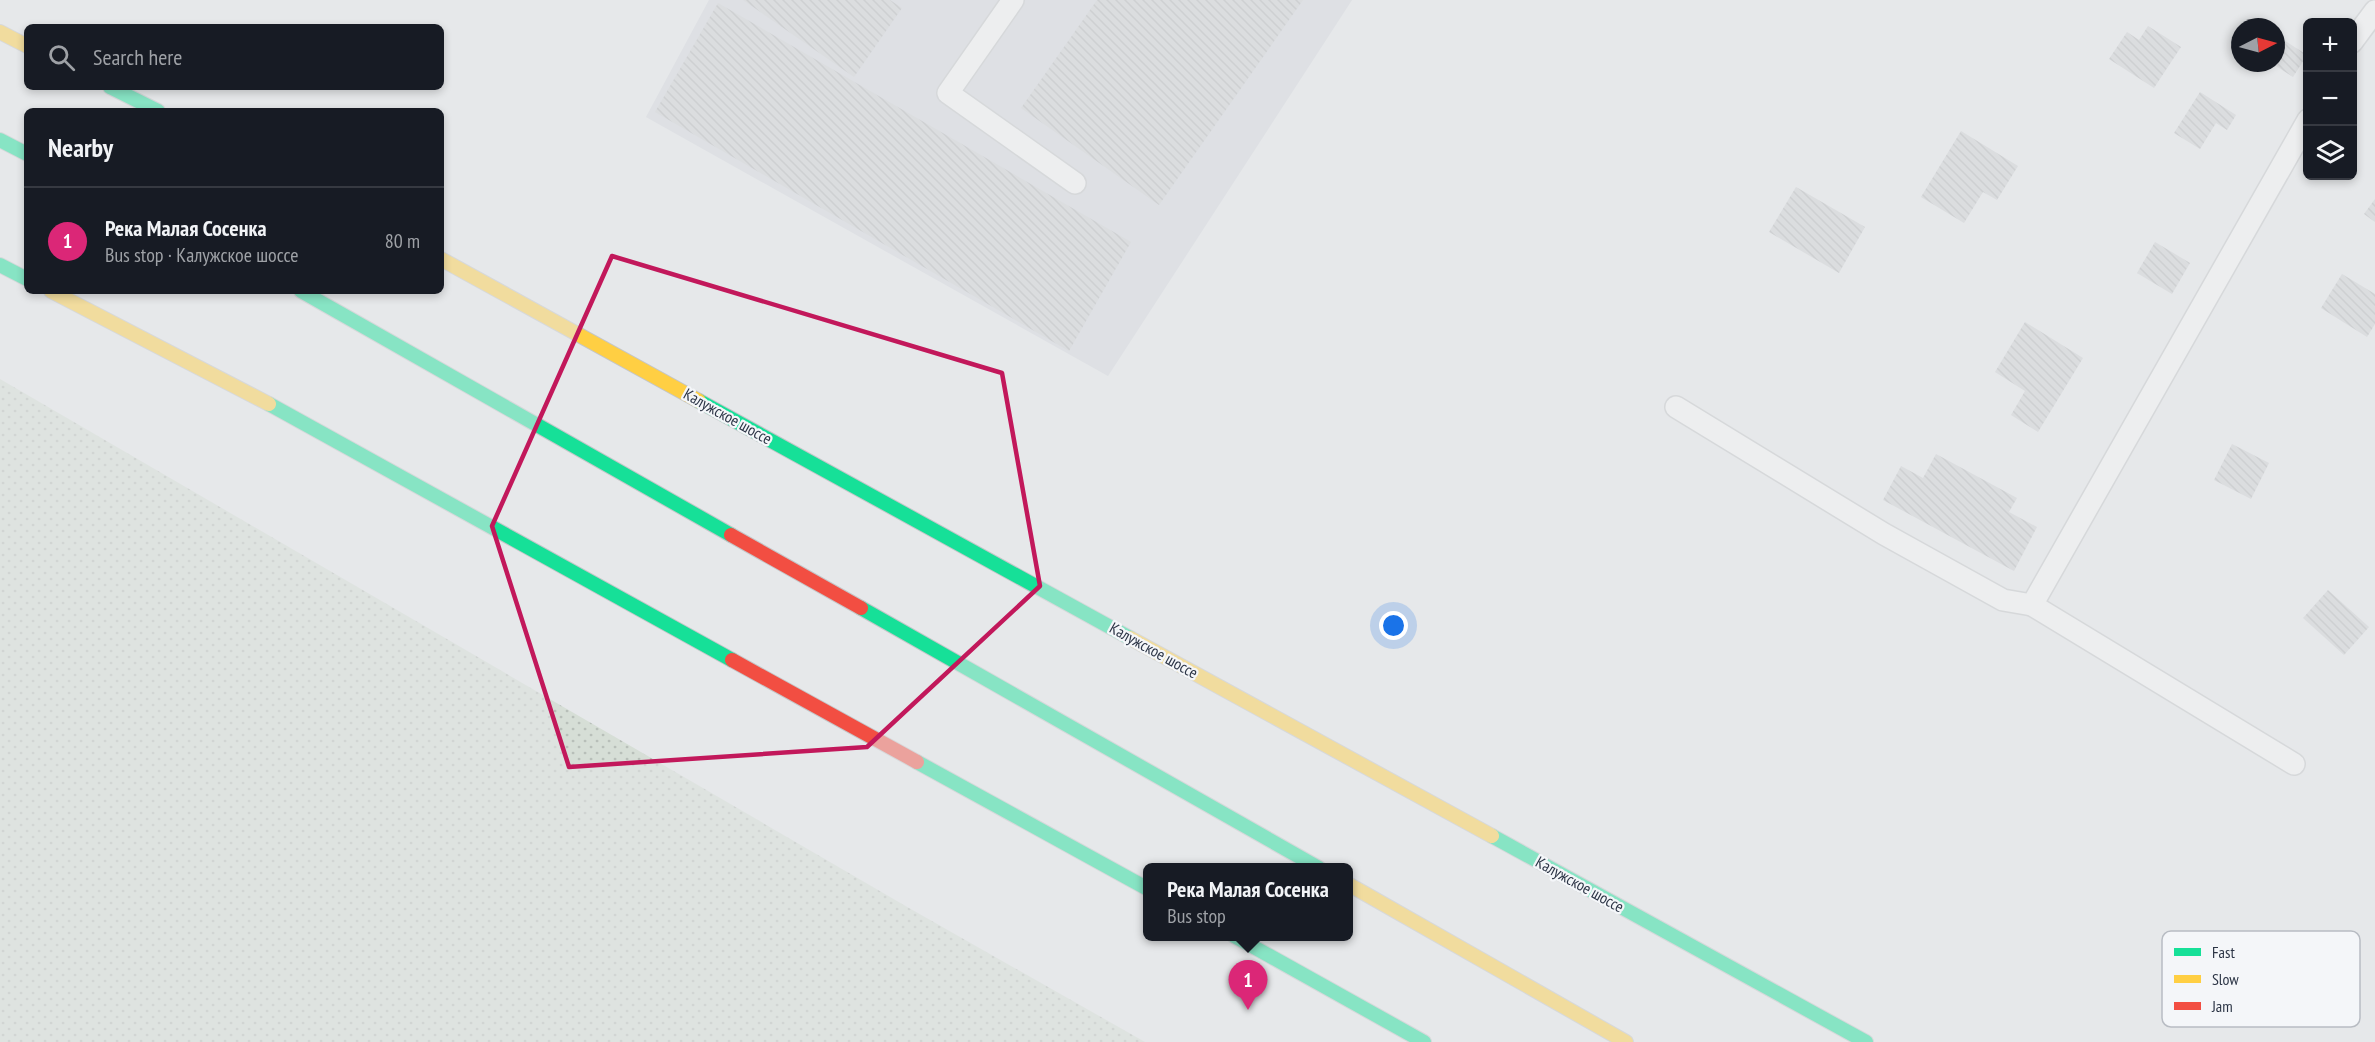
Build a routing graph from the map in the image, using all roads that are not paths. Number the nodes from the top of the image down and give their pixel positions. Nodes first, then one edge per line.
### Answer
1 (1013, 0) edge
2 (2375, 11) edge
3 (0, 32) edge
4 (2357, 35) edge
5 (24, 44) edge
6 (116, 90) edge
7 (152, 108) edge
8 (2304, 126) edge
9 (0, 140) edge
10 (24, 152) edge
11 (1076, 183) dead end
12 (444, 261) edge
13 (0, 265) edge
14 (24, 277) edge
15 (57, 294) edge
16 (306, 294) edge
17 (1676, 406) dead end
18 (2032, 605) junction
19 (2294, 764) dead end
20 (1312, 863) edge
21 (1143, 886) edge
22 (1353, 887) edge
23 (1243, 941) edge
24 (1424, 1042) edge
25 (1626, 1042) edge
26 (1866, 1042) edge

1 - 11 lane
2 - 4 lane
3 - 5 main road
6 - 7 main road
8 - 18 lane
9 - 10 main road
12 - 26 main road, Калужское шоссе
13 - 14 main road
15 - 21 main road
16 - 20 main road
17 - 18 lane
18 - 19 lane
22 - 25 main road
23 - 24 main road

